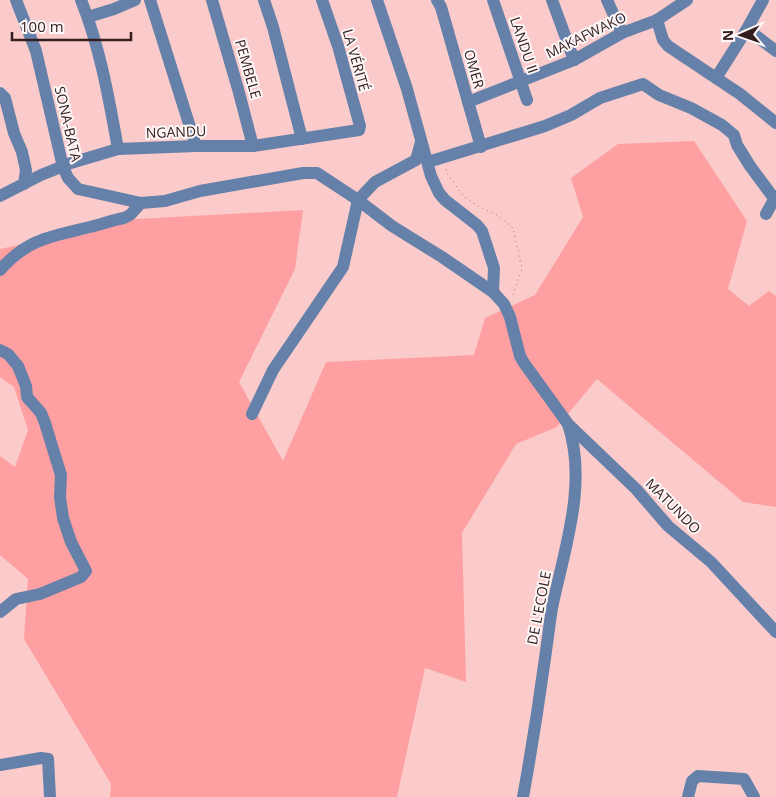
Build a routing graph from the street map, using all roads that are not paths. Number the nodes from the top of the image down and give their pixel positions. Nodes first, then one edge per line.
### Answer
1 (16, 0) edge
2 (81, 0) edge
3 (134, 0) edge
4 (150, 0) edge
5 (212, 0) edge
6 (264, 0) edge
7 (322, 0) edge
8 (377, 0) edge
9 (437, 0) edge
10 (493, 0) edge
11 (552, 0) edge
12 (607, 0) edge
13 (686, 0) edge
14 (763, 0) edge
15 (669, 5) edge
16 (88, 17) junction
17 (657, 20) junction
18 (747, 28) junction
19 (622, 33) junction
20 (776, 51) edge
21 (574, 60) junction
22 (716, 78) junction
23 (520, 82) junction
24 (0, 94) edge
25 (528, 100) dead end
26 (468, 102) junction
27 (776, 123) edge
28 (360, 128) joint
29 (302, 139) junction
30 (421, 142) junction
31 (196, 146) junction
32 (253, 146) junction
33 (481, 147) junction
34 (118, 149) junction
35 (428, 162) junction
36 (62, 167) junction
37 (26, 170) junction
38 (41, 175) junction
39 (24, 184) junction
40 (0, 196) edge
41 (775, 198) edge
42 (358, 200) junction
43 (141, 203) junction
44 (766, 214) dead end
45 (0, 270) edge
46 (493, 292) junction
47 (0, 350) edge
48 (252, 414) dead end
49 (568, 424) junction
50 (0, 612) edge
51 (776, 632) edge
52 (0, 765) edge
53 (50, 797) edge
54 (523, 797) edge
55 (688, 797) edge
56 (754, 797) edge

1 - 36 street, SONA-BATA
2 - 16 street
3 - 16 street
4 - 31 street
5 - 32 street, PEMBELE
6 - 29 street
7 - 28 street, LA VÉRITÉ
8 - 30 street
9 - 26 street, OMER
10 - 23 street, LANDU II
11 - 21 street
12 - 19 street
13 - 15 street, MAKAFWAKO
14 - 18 street
15 - 17 street, MAKAFWAKO
16 - 34 street
17 - 19 street, MAKAFWAKO
17 - 22 street
18 - 20 street
18 - 22 street
19 - 21 street, MAKAFWAKO
21 - 23 street, MAKAFWAKO
22 - 27 street
23 - 25 street, LANDU II
23 - 26 street, MAKAFWAKO
24 - 37 street
26 - 33 street, OMER
28 - 29 street, NGANDU
29 - 32 street, NGANDU
30 - 35 street
30 - 42 street
31 - 32 street, NGANDU
31 - 34 street, NGANDU
33 - 35 street
33 - 41 street
34 - 36 street, NGANDU
35 - 46 street
36 - 38 street, NGANDU
36 - 43 street, SONA-BATA
37 - 38 street
37 - 39 street
38 - 39 street, NGANDU
39 - 40 street, NGANDU
41 - 44 street
42 - 43 street, SONA-BATA
42 - 46 street, MATUNDO
42 - 48 street
43 - 45 street
46 - 49 street, MATUNDO
47 - 50 street
49 - 51 street, MATUNDO
49 - 54 street, DE L'ECOLE
52 - 53 street
55 - 56 street

